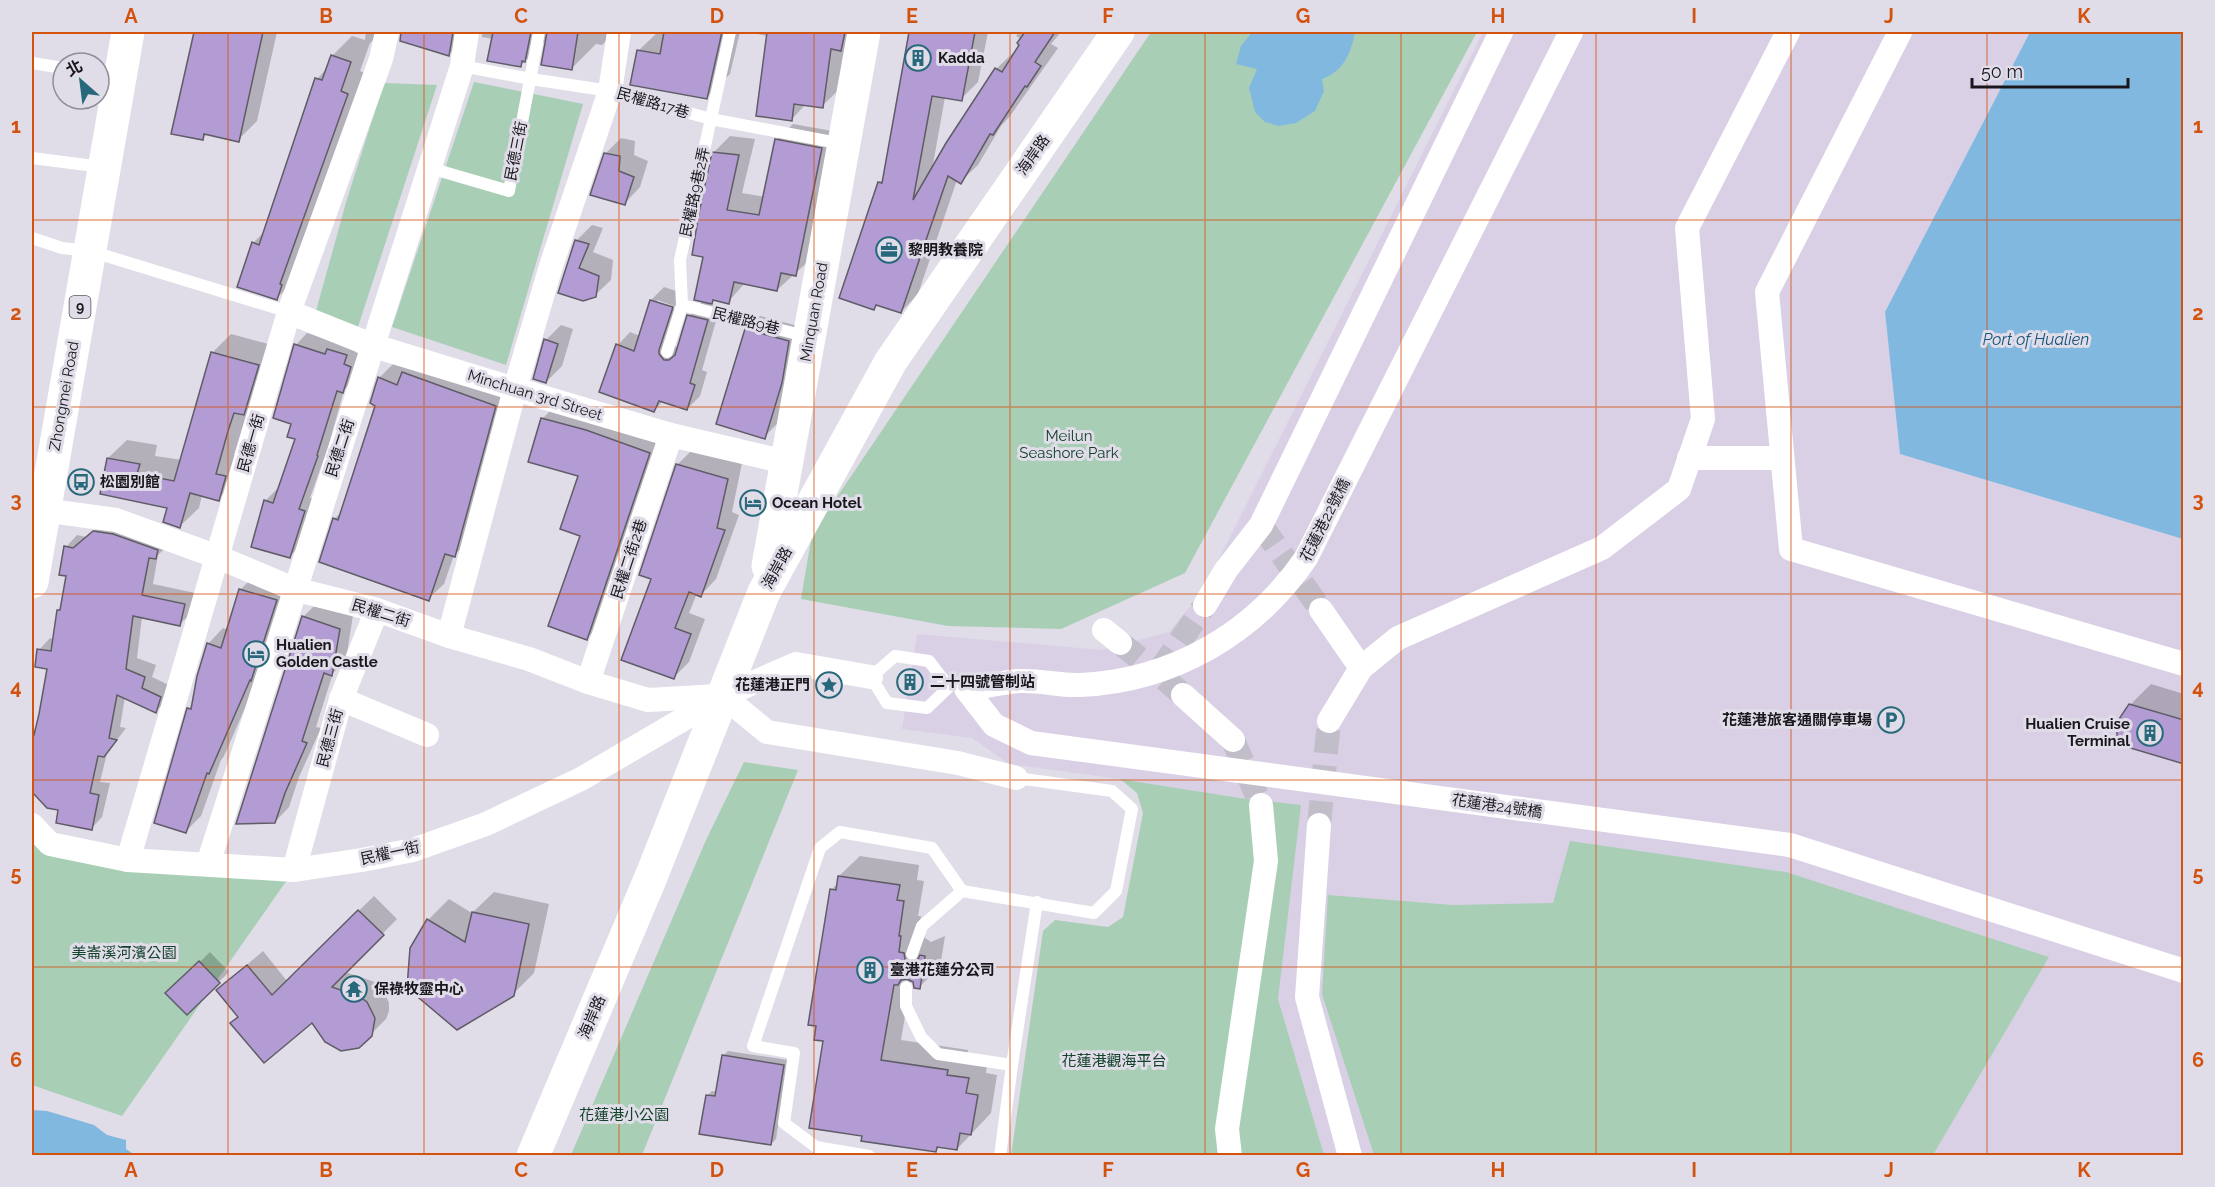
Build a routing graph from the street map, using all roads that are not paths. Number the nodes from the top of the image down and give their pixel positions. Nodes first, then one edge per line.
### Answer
1 (128, 32) edge
2 (387, 32) edge
3 (467, 32) edge
4 (539, 32) edge
5 (619, 32) edge
6 (730, 32) edge
7 (864, 32) edge
8 (1118, 32) edge
9 (1502, 32) edge
10 (1571, 32) edge
11 (1788, 32) edge
12 (1900, 32) edge
13 (32, 63) edge
14 (51, 66) edge
15 (462, 66) junction
16 (531, 79) junction
17 (610, 91) junction
18 (711, 119) junction
19 (843, 144) junction
20 (32, 158) edge
21 (105, 168) junction
22 (430, 168) junction
23 (32, 238) edge
24 (90, 251) junction
25 (682, 305) junction
26 (289, 312) junction
27 (810, 337) junction
28 (374, 346) junction
29 (667, 352) dead end
30 (515, 389) junction
31 (670, 435) junction
32 (1689, 458) junction
33 (1782, 458) junction
34 (786, 462) junction
35 (43, 510) junction
36 (218, 557) junction
37 (32, 582) edge
38 (294, 589) junction
39 (764, 592) junction
40 (1205, 606) tunnel mouth
41 (377, 610) junction
42 (1321, 610) tunnel mouth
43 (449, 636) junction
44 (2184, 664) edge
45 (1361, 668) junction
46 (871, 677) junction
47 (588, 682) junction
48 (957, 688) junction
49 (1183, 695) tunnel mouth
50 (723, 696) junction
51 (341, 699) junction
52 (1329, 721) tunnel mouth
53 (427, 735) dead end
54 (1233, 740) tunnel mouth
55 (1016, 778) joint
56 (1261, 805) tunnel mouth
57 (32, 825) edge
58 (1319, 825) tunnel mouth
59 (128, 860) junction
60 (208, 864) junction
61 (294, 870) junction
62 (962, 891) junction
63 (1037, 902) junction
64 (912, 954) dead end
65 (2184, 971) edge
66 (906, 987) dead end
67 (1012, 1065) junction
68 (533, 1155) edge
69 (869, 1155) edge
70 (1000, 1155) edge
71 (1230, 1155) edge
72 (1350, 1155) edge

1 - 21 main road, Zhongmei Road / 9
2 - 26 street, 民德一街
3 - 15 street, 民德二街
4 - 16 lane, 民德三街
5 - 17 street
6 - 18 lane, 民權路9巷2弄
7 - 19 main road, Minquan Road
8 - 39 main road, 海岸路
9 - 40 street
10 - 48 street, 花蓮港22號橋
11 - 32 street
12 - 33 street
13 - 14 lane
15 - 16 lane, 民權路17巷
15 - 22 street, 民德二街
16 - 17 lane, 民權路17巷
16 - 22 lane, 民德三街
17 - 18 lane, 民權路17巷
17 - 30 street
18 - 19 lane, 民權路17巷
18 - 25 lane, 民權路9巷2弄
19 - 27 main road, Minquan Road
20 - 21 lane
21 - 24 main road, Zhongmei Road / 9
22 - 28 street, 民德二街
23 - 24 lane
24 - 26 lane
24 - 35 main road, Zhongmei Road / 9
25 - 27 lane, 民權路9巷
25 - 29 lane, 民權路9巷2弄
26 - 28 street, Minchuan 3rd Street
26 - 36 street, 民德一街
27 - 34 main road, Minquan Road
28 - 30 street, Minchuan 3rd Street
28 - 38 street, 民德二街
30 - 31 street, Minchuan 3rd Street
30 - 43 street
31 - 34 street, Minchuan 3rd Street
31 - 47 street, 民權二街2巷
32 - 33 street
32 - 45 street
33 - 44 street
34 - 39 main road, Minquan Road
35 - 36 street, 民權二街
35 - 37 main road, Zhongmei Road / 9
36 - 38 street, 民權二街
36 - 59 street, 民德一街
38 - 41 street, 民權二街
38 - 60 street, 民德二街
39 - 50 main road, 海岸路
41 - 43 street, 民權二街
41 - 51 street, 民德三街
42 - 45 street
43 - 47 street, 民權二街
45 - 52 street
46 - 48 lane
46 - 48 lane
46 - 50 street
47 - 50 street, 民權二街
48 - 65 street, 花蓮港24號橋
49 - 54 street
50 - 55 street
50 - 61 street, 民權一街
50 - 68 main road, 海岸路
51 - 53 street
51 - 61 street, 民德三街
55 - 63 lane
56 - 71 street
57 - 59 street, 民權一街
58 - 72 street
59 - 60 street, 民權一街
60 - 61 street, 民權一街
62 - 63 lane
62 - 64 lane
62 - 69 lane
63 - 67 lane
66 - 67 lane
67 - 70 lane

